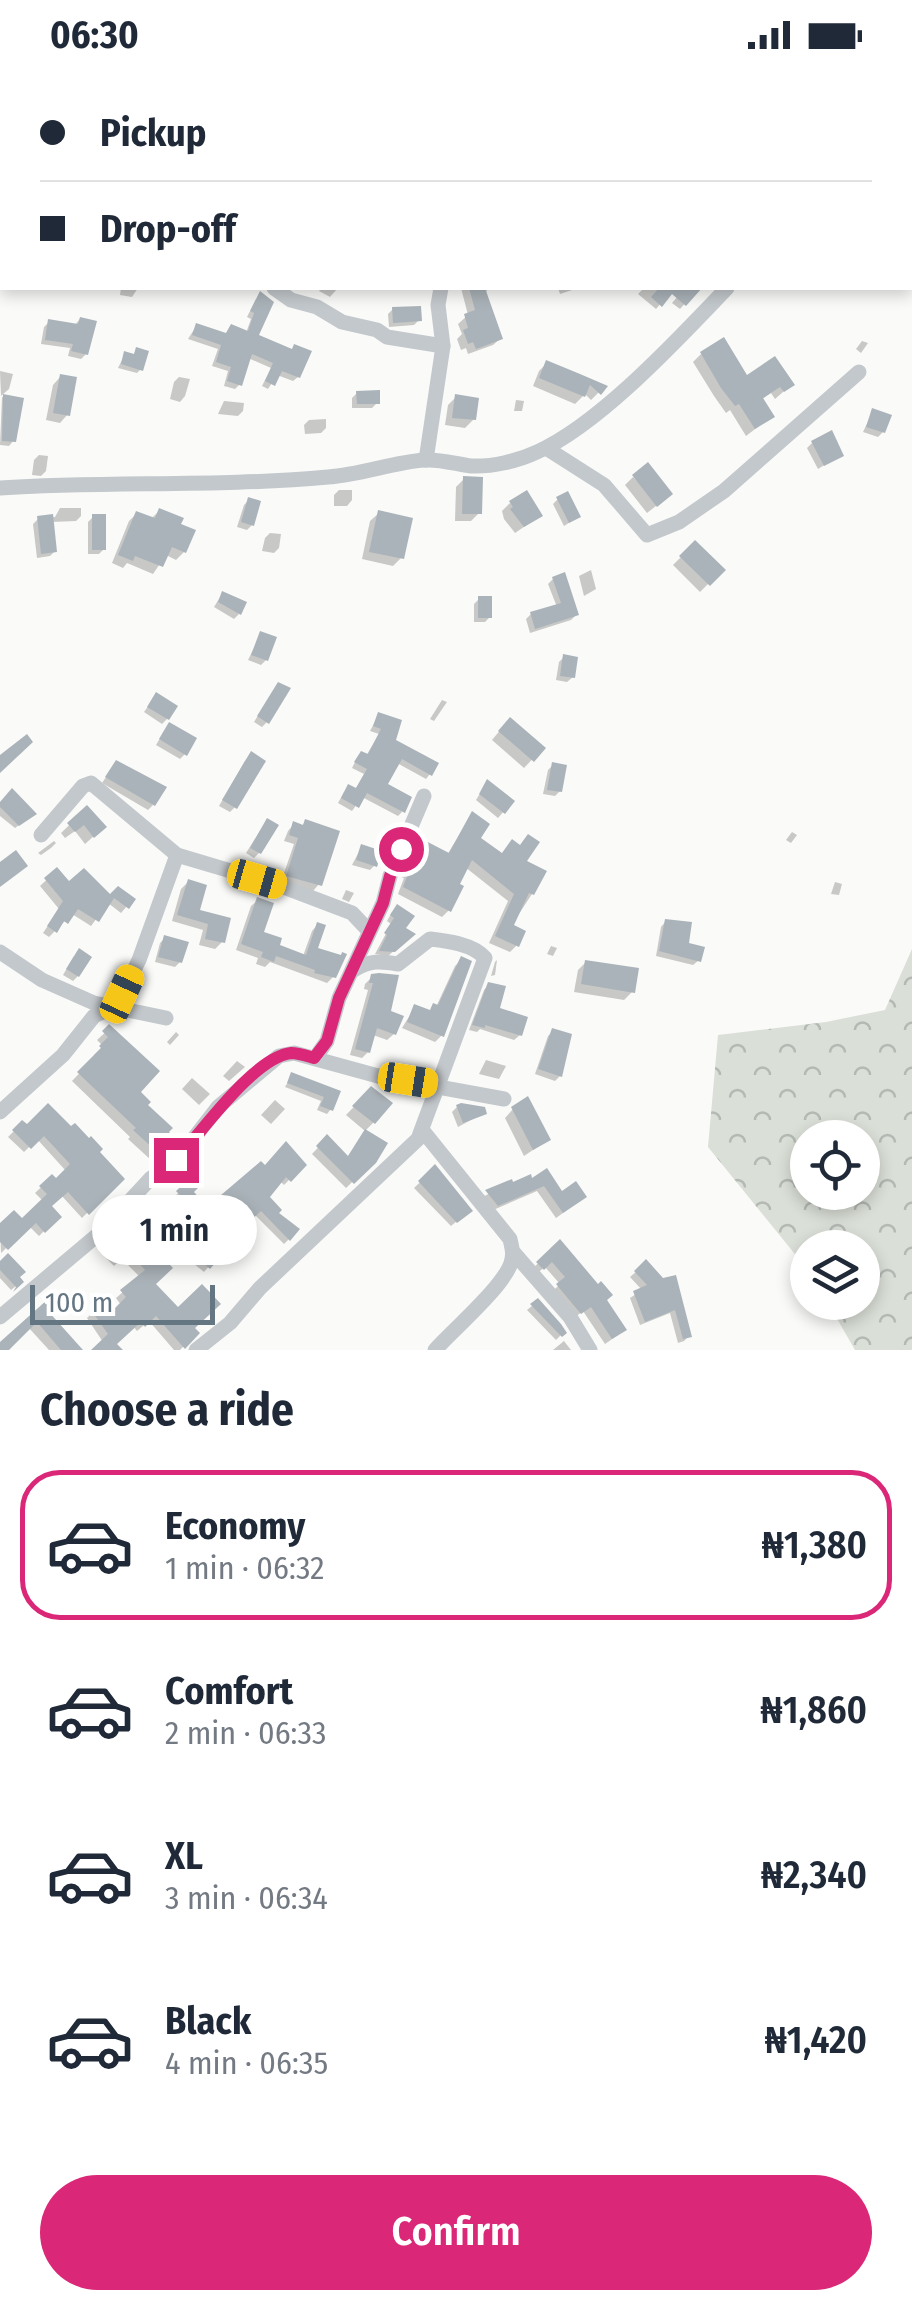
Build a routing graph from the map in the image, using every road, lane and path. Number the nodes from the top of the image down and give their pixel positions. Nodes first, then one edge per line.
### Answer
1 (277, 290) edge
2 (440, 290) edge
3 (725, 290) edge
4 (443, 346) junction
5 (859, 372) dead end
6 (546, 448) junction
7 (426, 460) junction
8 (0, 488) edge
9 (424, 796) dead end
10 (40, 835) dead end
11 (177, 855) junction
12 (378, 912) junction
13 (352, 913) junction
14 (368, 930) junction
15 (0, 952) edge
16 (354, 970) junction
17 (116, 1006) junction
18 (166, 1018) dead end
19 (314, 1058) junction
20 (438, 1086) junction
21 (504, 1099) dead end
22 (0, 1112) edge
23 (423, 1132) junction
24 (514, 1253) junction
25 (0, 1316) edge
26 (196, 1350) edge
27 (435, 1350) edge
28 (590, 1350) edge

1 - 4 street
2 - 4 street
3 - 6 street
4 - 7 street
5 - 6 street
6 - 7 street
7 - 8 street
9 - 12 street
10 - 11 street
11 - 13 street
11 - 17 street
12 - 13 street
12 - 14 street
13 - 14 street
14 - 16 street
15 - 17 street
16 - 19 street
16 - 20 street
17 - 18 street
17 - 22 street
19 - 20 street
19 - 25 street
20 - 21 street
20 - 23 street
23 - 24 street
23 - 26 street
24 - 27 street
24 - 28 street

